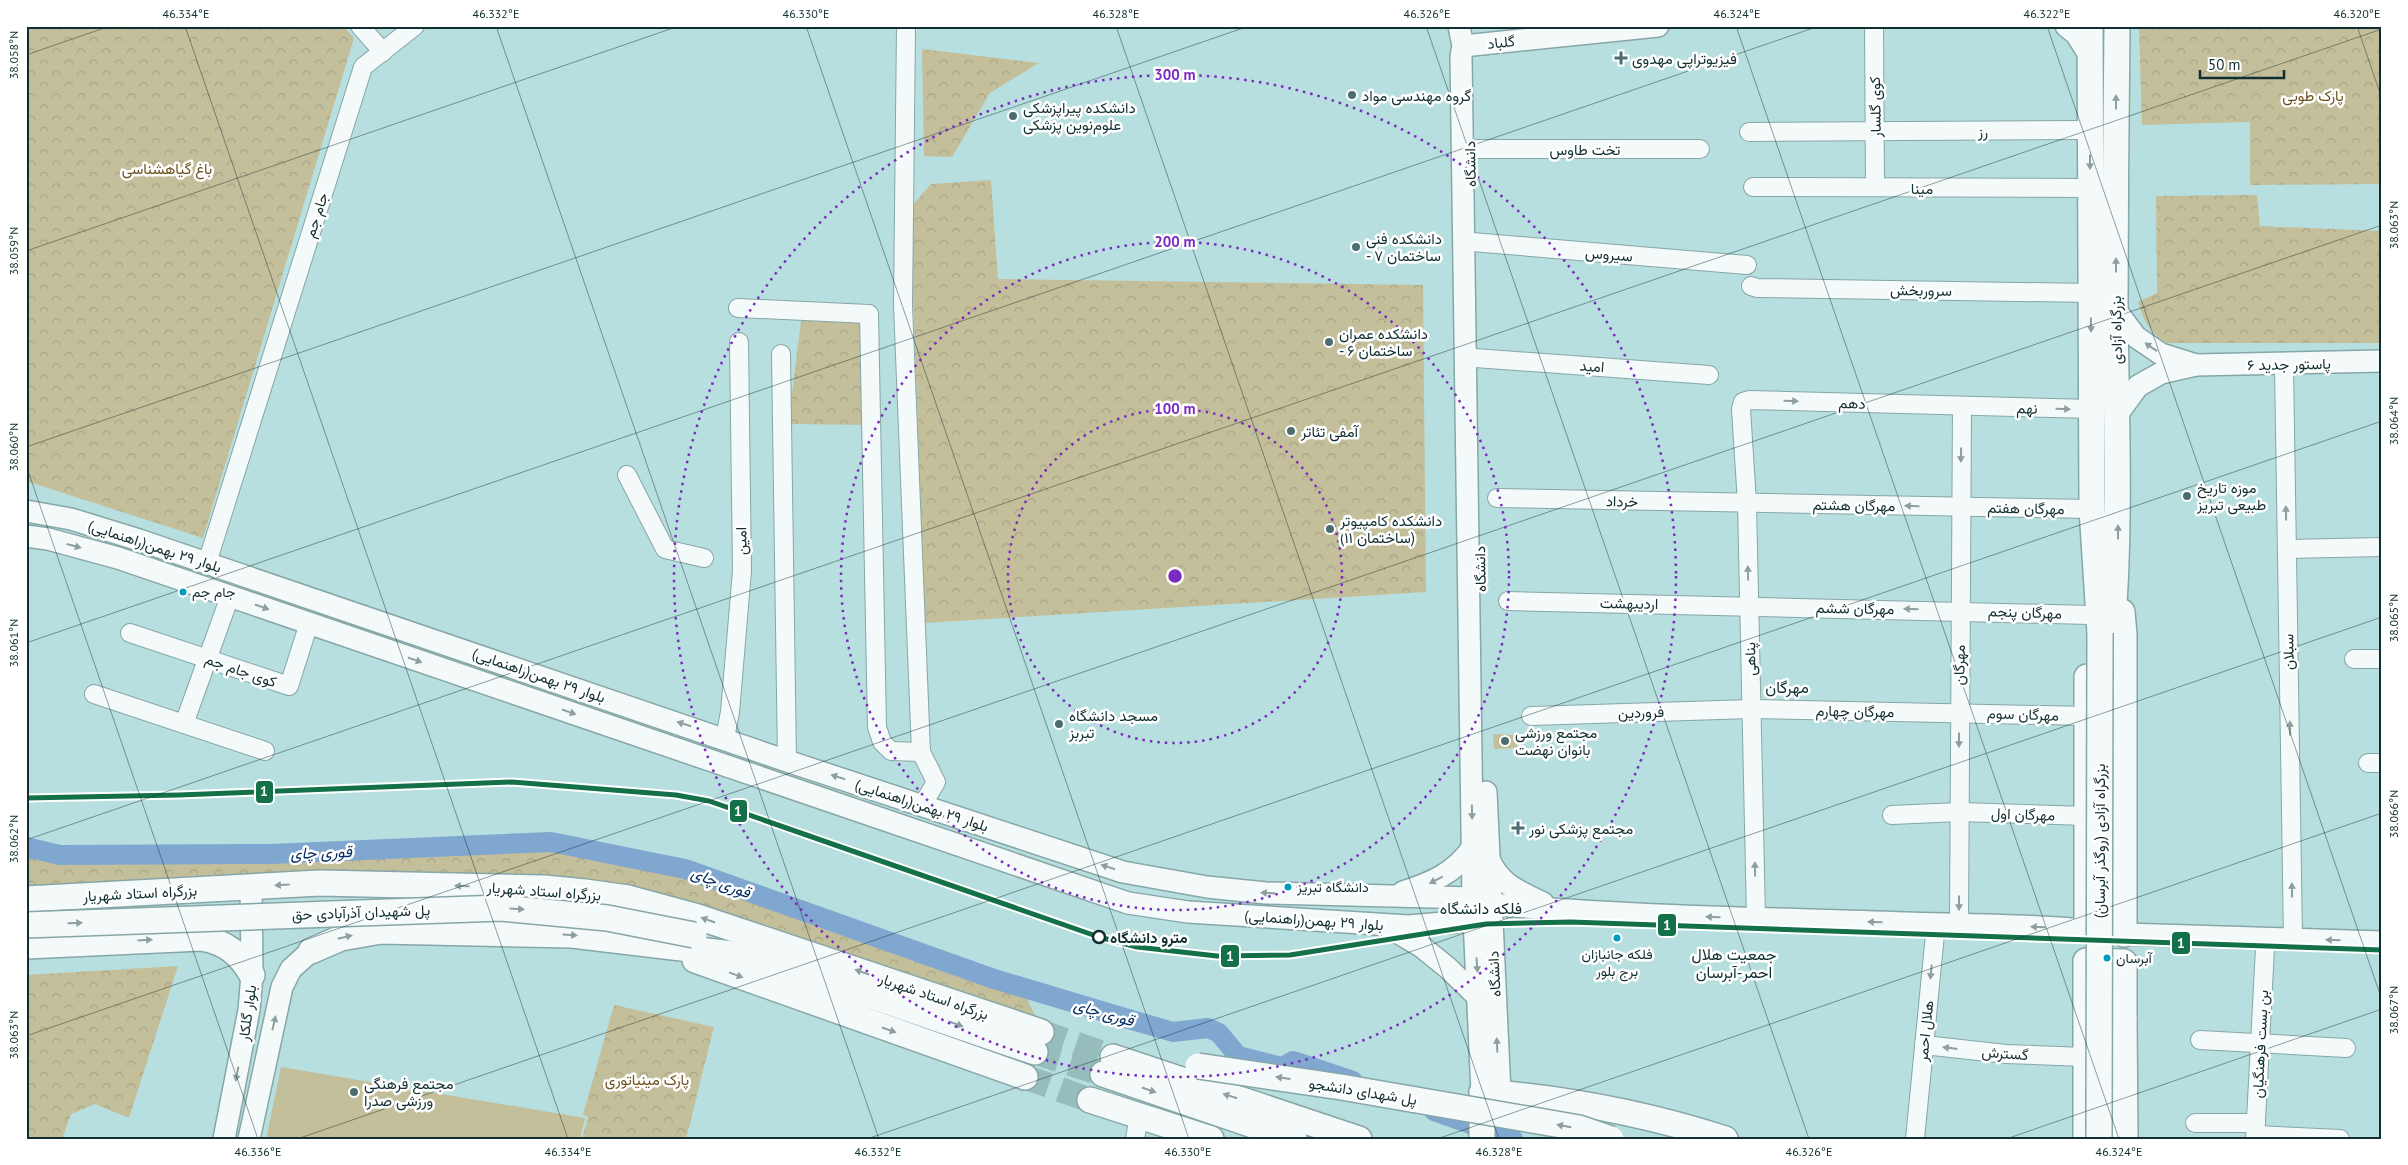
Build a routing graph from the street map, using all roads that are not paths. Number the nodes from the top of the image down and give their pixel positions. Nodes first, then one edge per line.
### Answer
1 (360, 26) edge
2 (415, 26) edge
3 (906, 26) edge
4 (1658, 26) edge
5 (1874, 26) edge
6 (2066, 26) edge
7 (2117, 33) edge
8 (1461, 36) edge
9 (2090, 40) edge
10 (383, 52) junction
11 (2090, 130) junction
12 (1875, 131) junction
13 (1749, 132) dead end
14 (1470, 149) junction
15 (1700, 149) dead end
16 (1753, 187) dead end
17 (1875, 188) junction
18 (2090, 188) junction
19 (1472, 242) junction
20 (1747, 265) dead end
21 (1751, 286) dead end
22 (2091, 293) junction
23 (738, 308) dead end
24 (2115, 309) junction
25 (739, 342) dead end
26 (781, 354) dead end
27 (1475, 358) junction
28 (2382, 362) edge
29 (2196, 365) junction
30 (2284, 365) junction
31 (1709, 375) dead end
32 (1743, 402) joint
33 (1962, 406) junction
34 (2092, 409) junction
35 (2118, 412) junction
36 (627, 475) dead end
37 (1497, 498) dead end
38 (1747, 503) junction
39 (1960, 507) junction
40 (2092, 509) junction
41 (26, 511) edge
42 (26, 536) edge
43 (2382, 547) edge
44 (2287, 549) junction
45 (704, 558) dead end
46 (206, 563) junction
47 (2106, 570) junction
48 (230, 596) junction
49 (1508, 601) dead end
50 (1749, 605) junction
51 (1960, 610) junction
52 (309, 624) junction
53 (2101, 627) junction
54 (130, 633) dead end
55 (208, 658) junction
56 (2354, 659) dead end
57 (2382, 659) edge
58 (94, 694) dead end
59 (621, 704) junction
60 (1751, 709) junction
61 (1959, 712) junction
62 (1531, 716) dead end
63 (2087, 716) junction
64 (184, 724) junction
65 (614, 728) junction
66 (725, 738) junction
67 (265, 751) dead end
68 (921, 752) junction
69 (787, 760) junction
70 (2124, 797) junction
71 (922, 804) junction
72 (2087, 807) junction
73 (1959, 812) junction
74 (1892, 815) dead end
75 (1481, 853) junction
76 (320, 883) junction
77 (381, 884) junction
78 (251, 886) junction
79 (202, 890) junction
80 (1399, 897) junction
81 (26, 899) edge
82 (1479, 906) junction
83 (1554, 909) junction
84 (1756, 918) junction
85 (1382, 924) junction
86 (1936, 924) junction
87 (1959, 924) junction
88 (26, 925) edge
89 (1408, 926) junction
90 (2087, 929) junction
91 (381, 931) junction
92 (2124, 934) junction
93 (694, 936) joint
94 (201, 938) junction
95 (2293, 939) junction
96 (2382, 942) edge
97 (2267, 943) junction
98 (26, 946) edge
99 (657, 946) junction
100 (311, 951) junction
101 (757, 957) junction
102 (252, 976) junction
103 (1479, 998) junction
104 (2086, 1015) junction
105 (2124, 1019) junction
106 (2200, 1040) dead end
107 (2260, 1043) junction
108 (1924, 1045) junction
109 (2346, 1048) dead end
110 (2086, 1057) junction
111 (1108, 1066) junction
112 (1025, 1077) tunnel mouth
113 (1491, 1093) junction
114 (1090, 1100) tunnel mouth
115 (1604, 1109) junction
116 (2195, 1122) dead end
117 (1137, 1127) edge
118 (2256, 1132) edge
119 (224, 1139) edge
120 (249, 1139) edge
121 (1211, 1139) edge
122 (1294, 1139) edge
123 (1359, 1139) edge
124 (1482, 1139) edge
125 (1611, 1139) edge
126 (1686, 1139) edge
127 (1725, 1139) edge
128 (1915, 1139) edge
129 (2086, 1139) edge
130 (2099, 1139) edge
131 (2111, 1139) edge
132 (2125, 1139) edge
133 (2340, 1139) edge

1 - 10 street
2 - 10 street
3 - 68 street
4 - 8 main road, گلباد
5 - 12 street, کوی گلسار
6 - 9 main road
7 - 9 highway
24 -> 7 highway, بزرگراه آزادی
8 - 14 main road, دانشگاه
8 -> 75 main road, دانشگاه
9 - 11 highway, بزرگراه آزادی
10 - 46 street, جام جم
11 - 12 street, رز
11 -> 18 highway, بزرگراه آزادی
12 - 13 street, رز
12 - 17 street, کوی گلسار
14 - 15 street, تخت طاوس
14 - 19 main road, دانشگاه
16 - 17 street, مینا
17 - 18 street, مینا
18 - 22 highway, بزرگراه آزادی
19 - 20 street, سیروس
19 - 27 main road, دانشگاه
21 - 22 street, سروربخش
22 -> 34 highway, بزرگراه آزادی
23 - 68 street
29 -> 24 main road, پاستور جدید ۶
24 - 35 highway, بزرگراه آزادی
25 - 66 street, امین
26 - 69 street
27 - 31 street, امید
27 - 75 main road, دانشگاه
28 - 30 main road, پاستور جدید ۶
29 - 30 main road, پاستور جدید ۶
29 - 35 main road, پاستور جدید ۶
44 -> 30 street, سبلان
32 -> 33 street, دهم
32 - 38 street, پناهی
33 -> 34 street, نهم
33 -> 39 street, مهرگان
34 - 40 highway, بزرگراه آزادی
47 -> 35 highway, بزرگراه آزادی
36 - 45 street
37 - 38 street, خرداد
39 -> 38 street, مهرگان هشتم
50 -> 38 street, پناهی
39 - 40 street, مهرگان هفتم
39 - 51 street, مهرگان
40 - 47 highway, بزرگراه آزادی
41 - 46 main road, بلوار ٢٩ بهمن(راهنمایی)
42 -> 48 main road, بلوار ٢٩ بهمن(راهنمایی)
43 - 44 street
95 -> 44 street, سبلان
46 - 59 main road, بلوار ٢٩ بهمن(راهنمایی)
47 - 53 highway, بزرگراه آزادی
47 - 70 highway
48 -> 52 main road, بلوار ٢٩ بهمن(راهنمایی)
48 - 55 street
49 - 50 street, اردیبهشت
51 -> 50 street, مهرگان ششم
50 - 60 street, پناهی
51 - 53 street, مهرگان پنجم
51 - 61 street, مهرگان
52 - 55 street, کوی جام جم
52 -> 65 main road, بلوار ٢٩ بهمن(راهنمایی)
53 - 63 highway
53 - 130 highway, بزرگراه آزادی (روگذر آبرسان), bridge
53 - 131 highway, بزرگراه آزادی (روگذر آبرسان)
54 - 55 street, کوی جام جم
55 - 64 street
56 - 57 street
58 - 64 street
59 - 65 main road
66 -> 59 main road, بلوار ٢٩ بهمن(راهنمایی)
60 - 61 street, مهرگان چهارم
60 - 62 street, فروردین
84 -> 60 street, پناهی
61 - 63 street, مهرگان سوم
61 -> 73 street, مهرگان
63 - 72 highway
64 - 67 street
65 - 85 main road, بلوار ٢٩ بهمن(راهنمایی)
66 - 69 main road, بلوار ٢٩ بهمن(راهنمایی)
68 - 71 street
71 -> 69 main road, بلوار ٢٩ بهمن(راهنمایی)
70 - 72 highway
70 - 92 highway
80 -> 71 main road, بلوار ٢٩ بهمن(راهنمایی)
72 - 73 street, مهرگان اول
72 - 90 highway
73 - 74 street, مهرگان اول
73 -> 87 street, مهرگان
75 -> 80 main road
75 - 82 main road, دانشگاه
75 - 83 main road
76 - 77 highway, بزرگراه استاد شهریار
76 -> 78 highway, بزرگراه استاد شهریار
76 - 100 highway
77 - 91 highway
101 -> 77 highway, بزرگراه استاد شهریار
78 - 79 highway, بزرگراه استاد شهریار
78 - 102 main road, بلوار گلکار
79 - 81 highway, بزرگراه استاد شهریار
79 - 94 highway
80 - 82 main road, بلوار ٢٩ بهمن(راهنمایی)
80 - 89 main road
82 - 83 main road
82 - 89 main road, بلوار ٢٩ بهمن(راهنمایی)
82 -> 103 main road, دانشگاه
113 -> 82 main road, دانشگاه
84 -> 83 main road
86 -> 84 main road
85 - 89 main road, بلوار ٢٩ بهمن(راهنمایی)
85 - 103 main road
86 - 87 main road
86 -> 108 street, هلال احمر
90 -> 87 main road
88 -> 93 highway, پل شهیدان آذرآبادی حق, bridge
90 - 92 main road
91 -> 99 highway
100 -> 91 highway
92 - 97 main road
93 - 101 highway, بزرگراه استاد شهریار
98 -> 94 highway
94 - 102 highway
96 -> 95 main road
95 - 97 main road
97 - 107 street, بن بست فرهنگیان
99 - 101 highway
99 -> 112 highway
120 -> 100 main road, بلوار گلکار
102 -> 119 main road, بلوار گلکار
103 - 113 main road, دانشگاه
104 - 105 highway
104 - 105 highway
104 - 110 highway
105 - 132 highway
106 - 107 street
107 - 109 street
107 - 118 street, بن بست فرهنگیان
110 -> 108 street, گسترش
108 - 128 street, هلال احمر
110 - 129 highway
111 -> 122 highway
123 -> 111 highway
125 -> 111 highway, پل شهدای دانشجو, bridge
113 - 115 highway
113 - 124 highway
114 - 117 highway
115 - 126 highway
115 - 127 highway
116 - 118 street
117 - 121 highway
118 - 133 street

